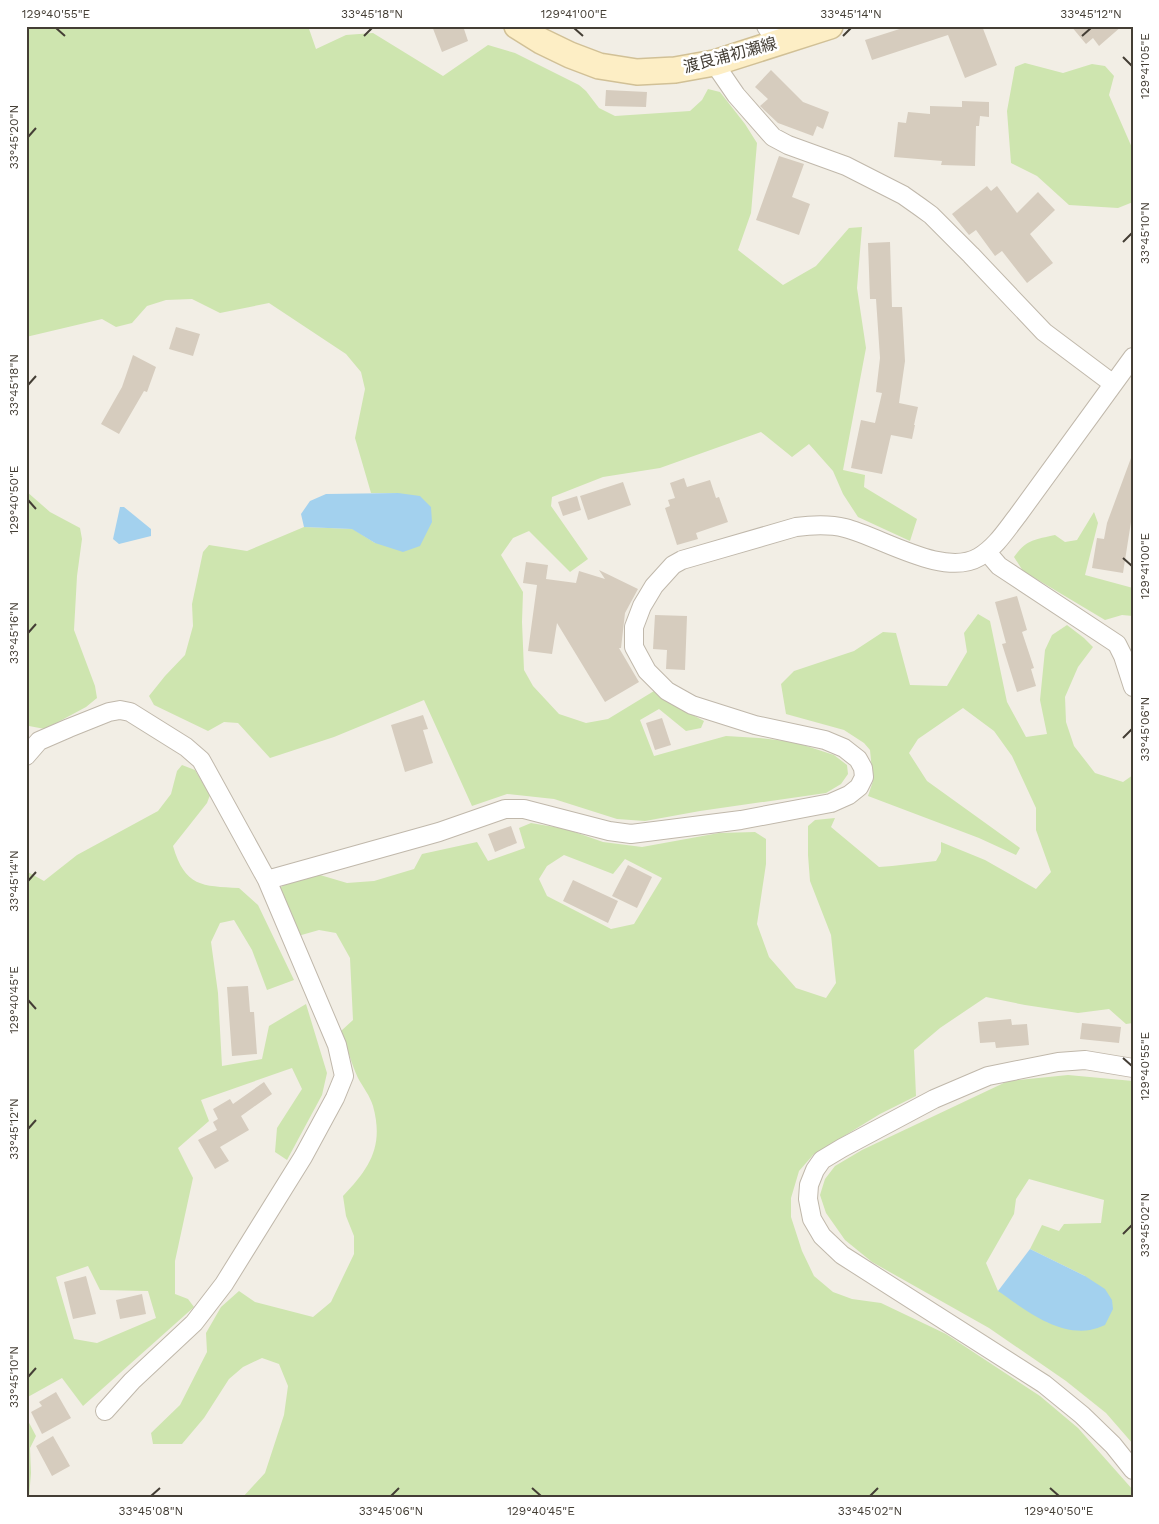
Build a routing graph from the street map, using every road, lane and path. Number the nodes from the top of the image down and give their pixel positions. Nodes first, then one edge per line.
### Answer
1 (517, 26) edge
2 (830, 26) edge
3 (772, 35) edge
4 (714, 63) junction
5 (1133, 356) edge
6 (1112, 383) junction
7 (987, 552) junction
8 (1133, 686) edge
9 (26, 756) edge
10 (267, 880) junction
11 (1133, 1068) edge
12 (105, 1411) dead end
13 (1133, 1470) edge

1 - 4 main road, 渡良浦初瀬線
2 - 3 main road, 渡良浦初瀬線
3 - 4 main road, 渡良浦初瀬線
4 - 6 street
5 - 6 street
6 - 7 street
7 - 8 street
7 - 10 street
9 - 10 street
10 - 12 street
11 - 13 street

